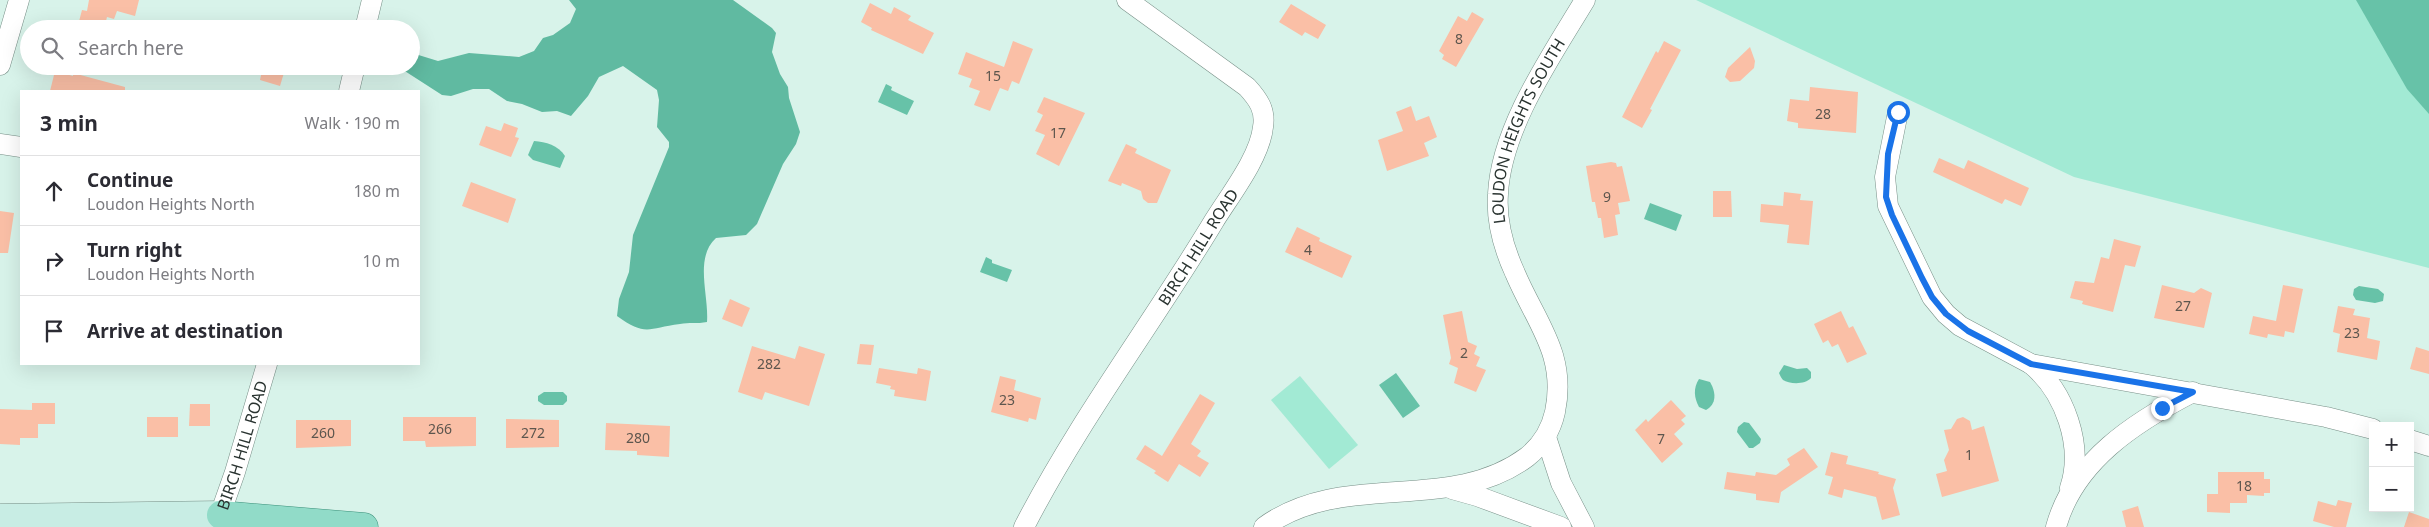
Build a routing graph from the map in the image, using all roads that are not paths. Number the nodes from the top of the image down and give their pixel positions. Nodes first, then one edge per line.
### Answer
1 (19, 0) edge
2 (372, 0) edge
3 (1127, 0) edge
4 (1585, 0) edge
5 (367, 20) edge
6 (0, 65) edge
7 (353, 75) edge
8 (349, 90) edge
9 (1898, 112) dead end
10 (0, 144) edge
11 (20, 147) edge
12 (2031, 364) junction
13 (267, 365) edge
14 (2193, 392) junction
15 (2369, 428) edge
16 (1546, 437) junction
17 (2414, 441) edge
18 (2429, 446) edge
19 (1447, 488) junction
20 (2063, 504) junction
21 (0, 518) edge
22 (218, 521) edge
23 (364, 527) edge
24 (1024, 527) edge
25 (1264, 527) edge
26 (1561, 527) edge
27 (1584, 527) edge
28 (2049, 527) edge
29 (2056, 527) edge

1 - 6 street
2 - 5 street
3 - 24 street, BIRCH HILL ROAD
4 - 16 street, LOUDON HEIGHTS SOUTH
7 - 8 street
9 - 12 street
10 - 11 street
12 - 14 street
12 - 20 street
13 - 22 street, BIRCH HILL ROAD
14 - 15 street
14 - 20 street
16 - 19 street, LOUDON HEIGHTS SOUTH
16 - 27 street
17 - 18 street
19 - 25 street, LOUDON HEIGHTS SOUTH
19 - 26 street, LOUDON HEIGHTS SOUTH
20 - 28 street
20 - 29 street
21 - 22 main road
22 - 23 main road

